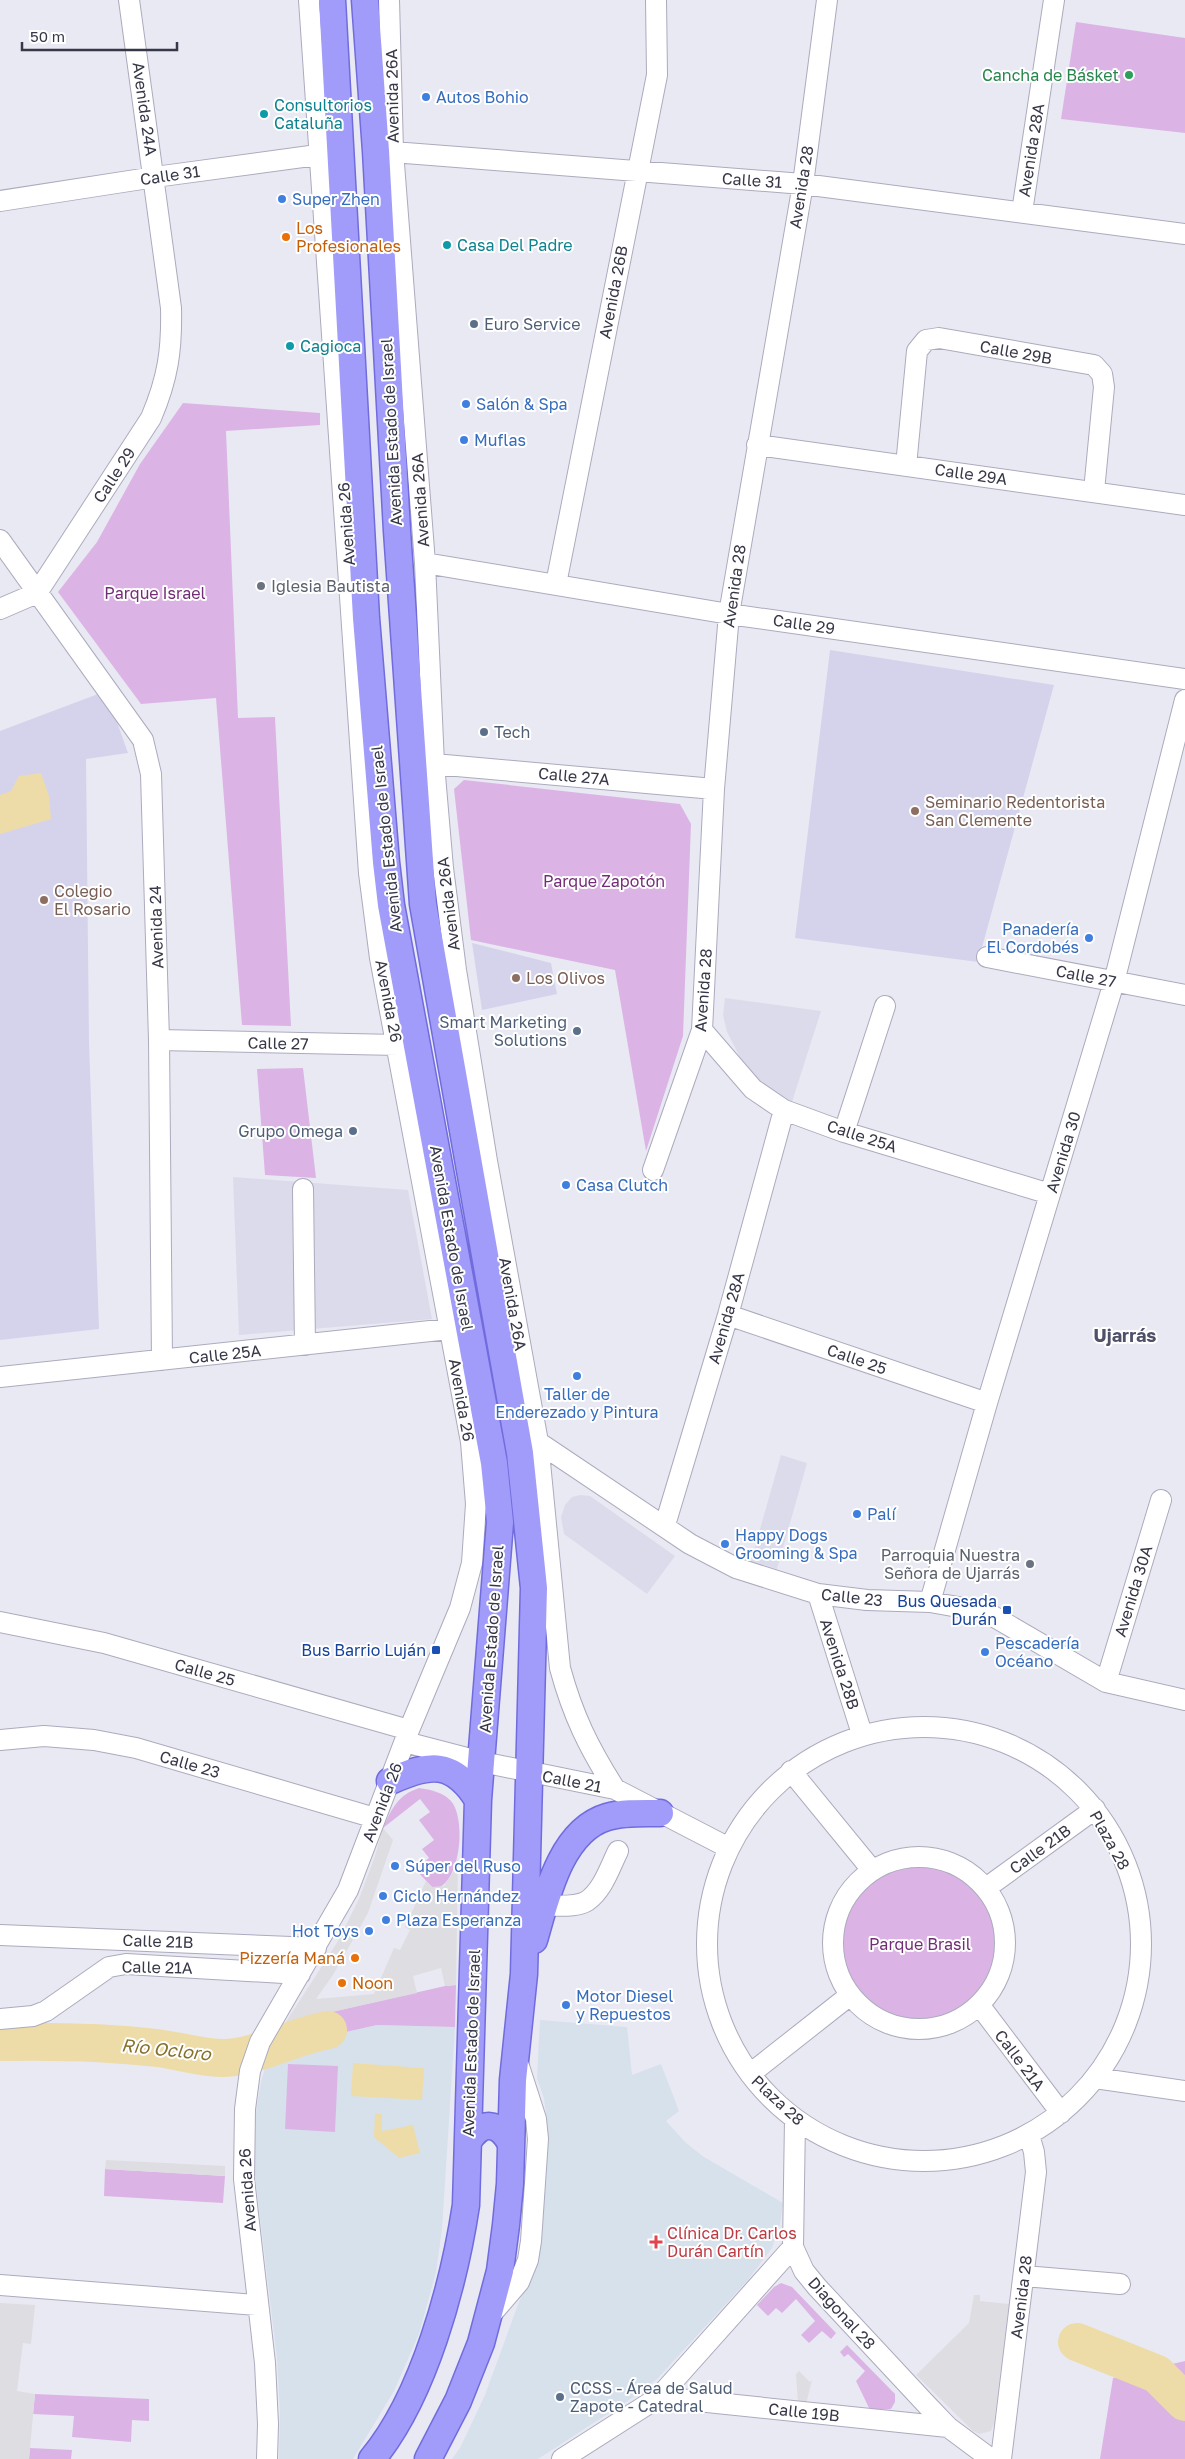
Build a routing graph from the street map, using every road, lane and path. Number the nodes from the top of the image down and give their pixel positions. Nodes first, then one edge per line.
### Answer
1 (129, 0) edge
2 (309, 0) edge
3 (332, 0) edge
4 (365, 0) edge
5 (389, 0) edge
6 (656, 0) edge
7 (827, 0) edge
8 (1054, 0) edge
9 (385, 151) junction
10 (330, 153) junction
11 (637, 171) junction
12 (155, 177) junction
13 (802, 184) junction
14 (0, 201) edge
15 (1022, 212) junction
16 (1185, 234) edge
17 (171, 308) joint
18 (757, 445) junction
19 (906, 466) junction
20 (358, 480) junction
21 (1094, 491) junction
22 (1185, 505) edge
23 (346, 529) junction
24 (0, 540) edge
25 (425, 563) junction
26 (556, 584) junction
27 (37, 593) junction
28 (0, 609) edge
29 (729, 614) junction
30 (356, 678) junction
31 (1185, 679) edge
32 (1185, 700) edge
33 (375, 734) junction
34 (434, 764) junction
35 (714, 789) junction
36 (987, 957) dead end
37 (1114, 982) junction
38 (1185, 995) edge
39 (885, 1006) dead end
40 (702, 1030) junction
41 (159, 1040) junction
42 (398, 1045) junction
43 (784, 1110) junction
44 (844, 1132) junction
45 (653, 1170) dead end
46 (303, 1189) dead end
47 (1050, 1194) junction
48 (728, 1315) junction
49 (449, 1329) junction
50 (305, 1345) junction
51 (162, 1360) junction
52 (0, 1377) edge
53 (987, 1403) junction
54 (538, 1442) junction
55 (1160, 1500) dead end
56 (665, 1525) junction
57 (818, 1594) junction
58 (930, 1602) junction
59 (0, 1622) edge
60 (1106, 1682) junction
61 (1185, 1700) edge
62 (862, 1734) junction
63 (407, 1736) junction
64 (0, 1740) edge
65 (482, 1762) junction
66 (791, 1771) junction
67 (529, 1772) junction
68 (390, 1781) junction
69 (615, 1789) junction
70 (478, 1800) junction
71 (1095, 1809) junction
72 (660, 1813) junction
73 (375, 1818) junction
74 (729, 1848) junction
75 (618, 1851) dead end
76 (872, 1870) junction
77 (986, 1888) junction
78 (544, 1906) junction
79 (0, 1935) edge
80 (316, 1948) junction
81 (300, 1974) junction
82 (524, 1974) junction
83 (849, 1996) junction
84 (980, 2006) junction
85 (0, 2018) edge
86 (515, 2068) junction
87 (470, 2069) junction
88 (750, 2074) junction
89 (1095, 2078) junction
90 (1185, 2091) edge
91 (1061, 2113) junction
92 (795, 2120) junction
93 (1029, 2135) junction
94 (468, 2142) junction
95 (511, 2144) junction
96 (793, 2247) junction
97 (1024, 2276) junction
98 (1120, 2284) dead end
99 (0, 2285) edge
100 (257, 2305) junction
101 (487, 2318) junction
102 (659, 2397) junction
103 (948, 2427) junction
104 (267, 2459) edge
105 (372, 2459) edge
106 (428, 2459) edge
107 (562, 2459) edge
108 (991, 2459) edge
109 (1001, 2459) edge

1 - 12 street, Avenida 24A
2 - 10 street, Avenida 26
3 - 10 main road, Avenida Estado de Israel
4 - 9 main road, Avenida Estado de Israel
5 - 9 street, Avenida 26A
6 - 11 street, Avenida 26B
7 - 13 street, Avenida 28
8 - 15 street, Avenida 28A
9 - 11 street, Calle 31
9 - 25 street, Avenida 26A
9 - 67 main road, Avenida Estado de Israel
10 - 12 street, Calle 31
10 - 20 main road, Avenida Estado de Israel
10 - 23 street, Avenida 26
11 - 13 street, Calle 31
11 - 26 street, Avenida 26B
12 - 14 street, Calle 31
12 - 17 street, Avenida 24A
13 - 15 street, Calle 31
13 - 18 street, Avenida 28
15 - 16 street, Calle 31
17 - 27 street, Calle 29
18 - 19 street, Calle 29A
18 - 29 street, Avenida 28
19 - 21 street, Calle 29A
19 - 21 street, Calle 29B
20 - 23 main road
20 - 33 main road, Avenida Estado de Israel
21 - 22 street, Calle 29A
23 - 30 street, Avenida 26
24 - 27 street, Avenida 24
25 - 26 street, Calle 29
25 - 34 street, Avenida 26A
26 - 29 street, Calle 29
27 - 28 street
27 - 41 street, Avenida 24
29 - 31 street, Calle 29
29 - 35 street, Avenida 28
30 - 33 main road
30 - 42 street, Avenida 26
32 - 37 street, Avenida 30
33 - 65 main road, Avenida Estado de Israel
34 - 35 street, Calle 27A
34 - 54 street, Avenida 26A
35 - 40 street, Avenida 28
36 - 37 street, Calle 27
37 - 38 street, Calle 27
37 - 47 street, Avenida 30
39 - 44 street
40 - 43 street, Calle 25A
40 - 45 street, Avenida 28
41 - 42 street, Calle 27
41 - 51 street, Avenida 24
42 - 49 street, Avenida 26
43 - 44 street, Calle 25A
43 - 48 street, Avenida 28A
44 - 47 street, Calle 25A
46 - 50 street
47 - 53 street, Avenida 30
48 - 53 street, Calle 25
48 - 56 street, Avenida 28A
49 - 50 street, Calle 25A
49 - 63 street, Avenida 26
50 - 51 street, Calle 25A
51 - 52 street, Calle 25A
53 - 58 street, Avenida 30
54 - 56 street, Calle 23
54 - 69 street, Avenida 26A
55 - 60 street, Avenida 30A
56 - 57 street, Calle 23
57 - 58 street, Calle 23
57 - 62 street, Avenida 28B
58 - 60 street, Calle 23
59 - 63 street, Calle 25
60 - 61 street, Calle 23
62 - 66 street, Plaza 28
62 - 71 street, Plaza 28
63 - 65 street, Calle 21
63 - 68 street, Avenida 26
64 - 73 street, Calle 23
65 - 67 street, Calle 21
65 - 70 main road, Avenida Estado de Israel
66 - 74 street, Plaza 28
66 - 76 street
67 - 69 street, Calle 21
67 - 82 main road, Avenida Estado de Israel
68 - 70 main road
68 - 73 street, Avenida 26
69 - 72 street, Calle 21
70 - 87 main road, Avenida Estado de Israel
71 - 77 street, Calle 21B
71 - 89 street, Plaza 28
72 - 74 street, Calle 21
72 - 78 main road
73 - 80 street, Avenida 26
74 - 88 street, Plaza 28
75 - 78 street
76 - 77 street
76 - 83 street
77 - 84 street
78 - 82 main road
79 - 80 street, Calle 21B
80 - 81 street, Avenida 26
81 - 85 street, Calle 21A
81 - 100 street, Avenida 26
82 - 86 main road, Avenida Estado de Israel
83 - 84 street
83 - 88 street
84 - 91 street, Calle 21A
86 - 87 main road
86 - 95 main road, Avenida Estado de Israel
86 - 101 street
87 - 94 main road, Avenida Estado de Israel
88 - 92 street, Plaza 28
89 - 90 street
89 - 91 street, Plaza 28
91 - 93 street, Plaza 28
92 - 93 street, Plaza 28
92 - 96 street, Diagonal 28
93 - 97 street, Avenida 28
94 - 95 main road
94 - 105 main road, Avenida Estado de Israel
95 - 101 main road, Avenida Estado de Israel
96 - 102 street
96 - 103 street, Diagonal 28
97 - 98 street
97 - 109 street, Avenida 28
99 - 100 street
100 - 104 street, Avenida 26
101 - 106 main road, Avenida Estado de Israel
102 - 103 street, Calle 19B
102 - 107 street
103 - 108 street, Diagonal 28

